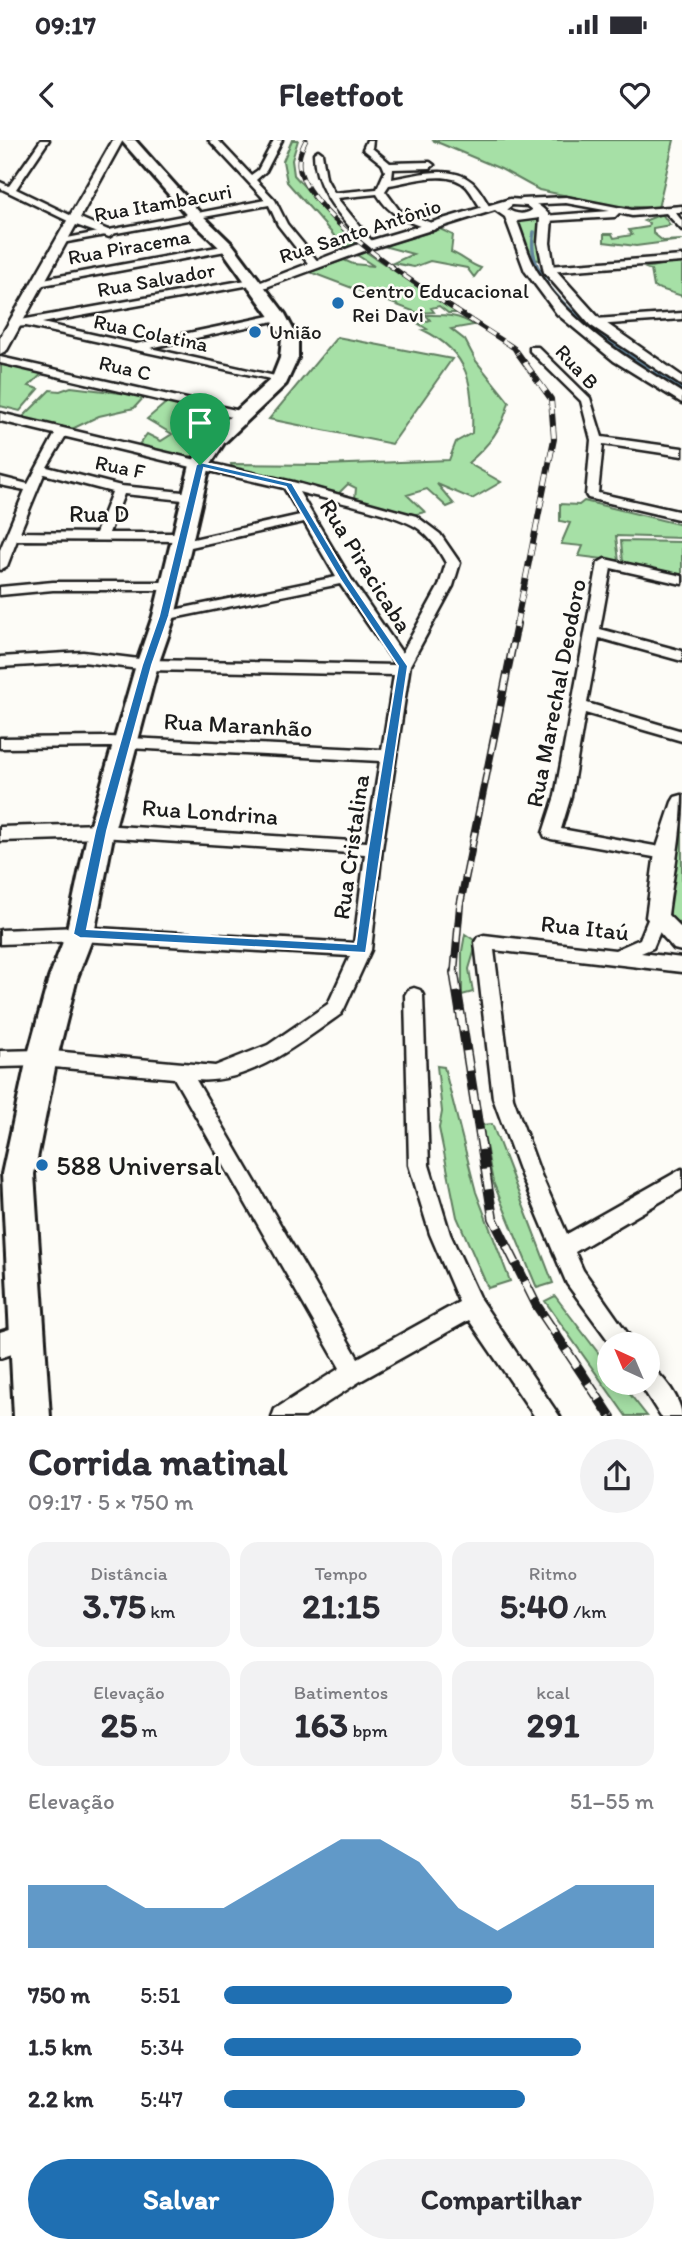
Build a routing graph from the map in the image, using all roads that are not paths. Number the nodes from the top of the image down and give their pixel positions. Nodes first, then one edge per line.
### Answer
1 (45, 140) edge
2 (118, 140) edge
3 (128, 140) edge
4 (213, 140) edge
5 (278, 140) edge
6 (370, 142) dead end
7 (318, 153) dead end
8 (430, 165) dead end
9 (388, 166) junction
10 (251, 180) junction
11 (0, 185) edge
12 (383, 187) junction
13 (11, 190) junction
14 (332, 196) junction
15 (566, 200) junction
16 (272, 202) junction
17 (522, 202) junction
18 (682, 209) edge
19 (668, 210) junction
20 (482, 211) junction
21 (508, 211) junction
22 (541, 212) junction
23 (632, 213) junction
24 (196, 217) junction
25 (73, 220) junction
26 (433, 227) junction
27 (682, 227) edge
28 (110, 233) junction
29 (62, 240) junction
30 (370, 245) junction
31 (228, 248) junction
32 (682, 259) edge
33 (316, 265) junction
34 (548, 270) junction
35 (38, 283) junction
36 (253, 285) junction
37 (682, 316) edge
38 (279, 317) junction
39 (595, 322) junction
40 (21, 324) junction
41 (131, 348) junction
42 (534, 349) dead end
43 (0, 350) edge
44 (0, 360) edge
45 (280, 380) junction
46 (682, 382) edge
47 (682, 399) edge
48 (240, 415) junction
49 (0, 417) edge
50 (62, 432) junction
51 (597, 440) junction
52 (682, 452) edge
53 (200, 465) junction
54 (40, 469) junction
55 (0, 481) edge
56 (289, 485) junction
57 (31, 488) junction
58 (119, 490) junction
59 (192, 496) junction
60 (682, 516) edge
61 (307, 517) junction
62 (13, 536) junction
63 (101, 537) junction
64 (183, 541) junction
65 (3, 551) edge
66 (0, 566) edge
67 (344, 579) junction
68 (682, 580) edge
69 (172, 586) junction
70 (0, 591) edge
71 (164, 616) junction
72 (594, 632) junction
73 (682, 656) edge
74 (0, 662) edge
75 (147, 665) junction
76 (403, 668) junction
77 (579, 706) junction
78 (682, 736) edge
79 (0, 743) edge
80 (127, 743) junction
81 (389, 756) junction
82 (682, 802) edge
83 (101, 831) junction
84 (0, 834) edge
85 (374, 849) junction
86 (665, 853) junction
87 (657, 917) junction
88 (80, 934) junction
89 (0, 937) edge
90 (682, 943) edge
91 (362, 950) junction
92 (618, 956) junction
93 (682, 965) edge
94 (414, 995) dead end
95 (42, 1058) junction
96 (0, 1059) edge
97 (178, 1069) junction
98 (9, 1177) edge
99 (682, 1178) edge
100 (562, 1248) junction
101 (472, 1306) junction
102 (615, 1332) edge
103 (13, 1341) edge
104 (354, 1373) junction
105 (660, 1395) edge
106 (33, 1416) edge
107 (283, 1416) edge
108 (549, 1416) edge
109 (675, 1416) edge

1 - 13 street
2 - 25 street
3 - 24 main road
4 - 10 street
5 - 10 street
6 - 9 street
7 - 14 street
8 - 9 street
9 - 12 street
10 - 16 street
11 - 13 street
12 - 14 street
12 - 20 street
12 - 26 street
13 - 25 street
14 - 30 street
15 - 17 street
15 - 22 street
15 - 23 street
16 - 24 street, Rua Itambacuri
16 - 33 street
17 - 21 street
17 - 22 street
18 - 19 street
19 - 23 street
19 - 27 street
20 - 21 street, Rua Santo Antônio
20 - 26 street, Rua Santo Antônio
21 - 22 street
21 - 47 street
22 - 23 street
22 - 34 street
24 - 28 street, Rua Itambacuri
24 - 31 main road
25 - 28 street
25 - 29 street
26 - 30 street, Rua Santo Antônio
28 - 29 street, Rua Itambacuri
29 - 35 street
30 - 33 street, Rua Santo Antônio
31 - 35 street, Rua Piracema
31 - 36 main road
32 - 34 street
33 - 36 street, Rua Santo Antônio
34 - 39 street
35 - 40 street
36 - 38 main road
36 - 40 street, Rua Salvador
37 - 39 street
38 - 41 street
38 - 45 main road
39 - 46 street
40 - 41 street, Rua Colatina
40 - 43 street
41 - 45 street, Rua Colatina
42 - 51 street, Rua B
44 - 48 street, Rua C
45 - 48 main road
48 - 53 main road
49 - 50 street, Rua Cristalina
50 - 53 street, Rua Cristalina
50 - 54 street
51 - 52 street
51 - 60 street, Rua B
53 - 56 street, Rua Cristalina
53 - 59 main road
54 - 57 street
54 - 58 street, Rua F
55 - 57 street
56 - 61 street, Rua Piracicaba
56 - 76 street, Rua Cristalina
57 - 62 street
58 - 59 street, Rua F
58 - 63 street
59 - 64 main road
61 - 64 street, Rua D
61 - 67 street, Rua Piracicaba
62 - 63 street, Rua D
62 - 65 street
63 - 64 street, Rua D
64 - 69 main road
65 - 66 street
67 - 71 street
67 - 76 street, Rua Piracicaba
68 - 72 street, Rua Marechal Deodoro
69 - 70 street
69 - 71 main road
71 - 75 main road
72 - 73 street
72 - 77 street, Rua Marechal Deodoro
74 - 75 street
75 - 76 street
75 - 80 main road
76 - 81 street, Rua Cristalina
77 - 78 street
77 - 86 street, Rua Marechal Deodoro
79 - 80 street, Rua Maranhão
80 - 81 street, Rua Maranhão
80 - 83 main road
81 - 85 street, Rua Cristalina
82 - 86 street
83 - 84 street, Rua Londrina
83 - 85 street, Rua Londrina
83 - 88 main road
85 - 91 street, Rua Cristalina
86 - 87 street
87 - 90 street
87 - 92 street
88 - 89 street
88 - 91 street
88 - 95 main road
91 - 97 street, Rua Cristalina
92 - 93 street, Rua Itaú
92 - 100 street, Rua Itaú
94 - 101 street
95 - 96 street, Rua Cristalina
95 - 97 street, Rua Cristalina
95 - 98 main road
97 - 104 street
98 - 103 main road
99 - 100 street
100 - 102 street
101 - 104 street
101 - 108 street
103 - 106 main road
104 - 107 street
105 - 109 street

